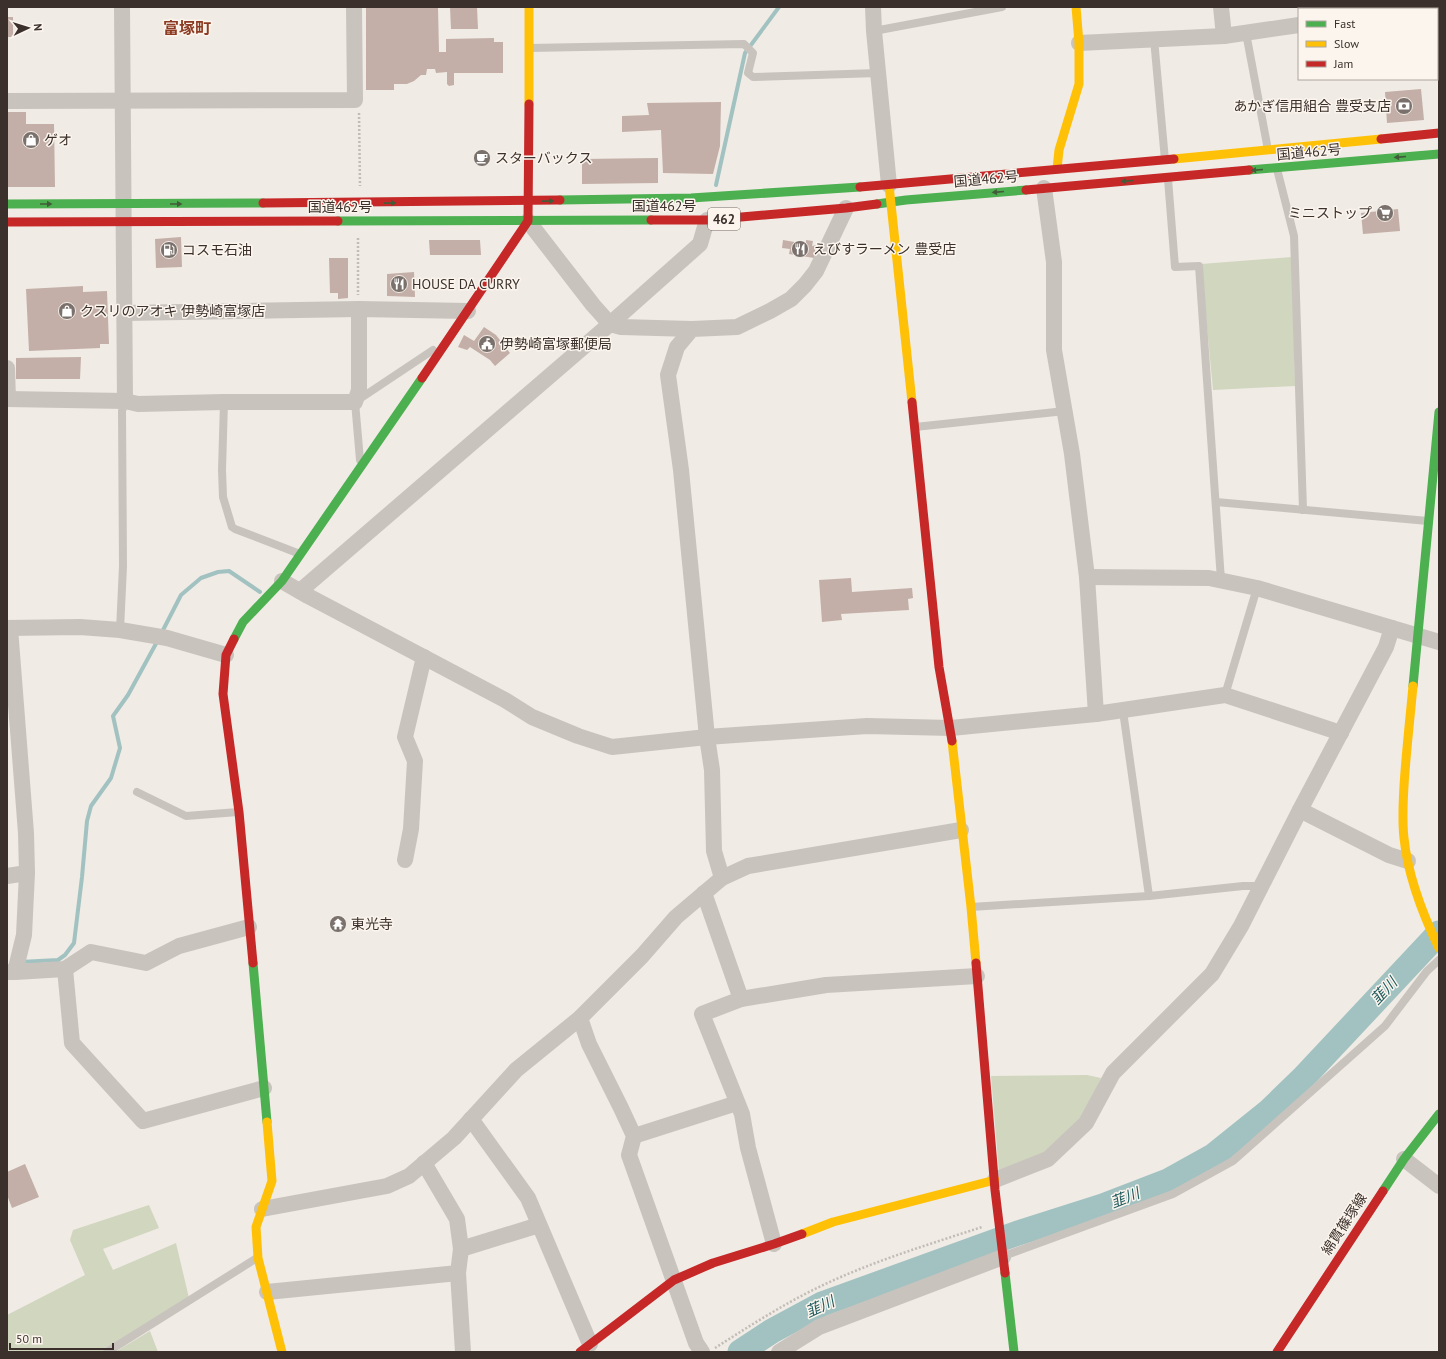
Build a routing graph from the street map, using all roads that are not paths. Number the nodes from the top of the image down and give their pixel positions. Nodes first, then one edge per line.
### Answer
1 (122, 7) edge
2 (354, 7) edge
3 (529, 7) edge
4 (873, 7) edge
5 (1002, 7) edge
6 (1076, 7) edge
7 (1222, 7) edge
8 (1298, 25) edge
9 (874, 31) junction
10 (1246, 33) junction
11 (1224, 36) junction
12 (1154, 39) junction
13 (1079, 43) junction
14 (528, 48) junction
15 (878, 74) junction
16 (123, 100) junction
17 (7, 101) edge
18 (1439, 133) edge
19 (1268, 151) junction
20 (1439, 154) edge
21 (1165, 160) junction
22 (1277, 168) junction
23 (1057, 169) junction
24 (1168, 178) junction
25 (889, 185) junction
26 (1044, 188) junction
27 (528, 201) junction
28 (891, 202) junction
29 (7, 204) edge
30 (124, 204) junction
31 (846, 208) junction
32 (708, 220) junction
33 (528, 221) junction
34 (7, 222) edge
35 (124, 222) junction
36 (358, 310) junction
37 (468, 311) junction
38 (125, 313) junction
39 (607, 321) junction
40 (692, 329) junction
41 (443, 348) junction
42 (7, 368) edge
43 (7, 399) edge
44 (125, 401) junction
45 (224, 402) junction
46 (355, 402) junction
47 (1065, 411) junction
48 (1439, 412) edge
49 (914, 427) junction
50 (361, 467) junction
51 (1216, 502) junction
52 (1303, 510) junction
53 (1429, 521) junction
54 (300, 555) junction
55 (1087, 577) junction
56 (1221, 580) junction
57 (282, 581) junction
58 (1257, 588) junction
59 (300, 591) junction
60 (8, 628) edge
61 (1392, 628) junction
62 (120, 630) junction
63 (1418, 636) junction
64 (1439, 642) edge
65 (226, 655) junction
66 (424, 657) junction
67 (1225, 696) junction
68 (1123, 711) junction
69 (1096, 714) junction
70 (951, 728) junction
71 (1341, 733) junction
72 (706, 737) junction
73 (137, 792) dead end
74 (1300, 810) junction
75 (239, 812) junction
76 (961, 830) junction
77 (406, 860) dead end
78 (1408, 861) junction
79 (27, 873) junction
80 (7, 876) edge
81 (722, 878) junction
82 (1262, 886) junction
83 (704, 893) junction
84 (1149, 896) junction
85 (971, 907) junction
86 (249, 926) junction
87 (1439, 948) edge
88 (1439, 960) edge
89 (65, 969) junction
90 (11, 972) edge
91 (977, 976) junction
92 (741, 1000) junction
93 (580, 1018) junction
94 (264, 1088) junction
95 (737, 1103) junction
96 (1439, 1114) edge
97 (471, 1119) junction
98 (634, 1136) junction
99 (1404, 1158) junction
100 (424, 1163) junction
101 (994, 1180) junction
102 (1439, 1186) edge
103 (262, 1209) junction
104 (539, 1225) junction
105 (774, 1244) junction
106 (461, 1249) junction
107 (1003, 1255) junction
108 (258, 1258) junction
109 (458, 1273) junction
110 (674, 1280) junction
111 (267, 1292) junction
112 (585, 1348) edge
113 (707, 1351) edge
114 (107, 1352) edge
115 (282, 1352) edge
116 (463, 1352) edge
117 (779, 1352) edge
118 (1014, 1352) edge
119 (1277, 1352) edge

1 - 16 street
2 - 16 street
3 - 14 main road
4 - 9 street
5 - 9 lane
6 - 13 main road
7 - 11 street
8 - 10 street
9 - 15 street
10 - 11 street
10 - 19 lane
11 - 12 street
12 - 13 street
12 - 21 lane
13 - 23 main road
14 - 15 lane
14 - 27 main road
15 - 25 street
16 - 17 street
16 - 30 street
18 - 19 main road, 国道462号 / 462
19 - 21 main road, 国道462号 / 462
20 -> 22 main road, 国道462号 / 462
21 - 23 main road, 国道462号 / 462
22 -> 24 main road, 国道462号 / 462
22 - 52 lane
23 - 25 main road, 国道462号 / 462
24 -> 26 main road, 国道462号 / 462
24 - 51 lane
27 -> 25 main road, 国道462号 / 462
25 - 28 main road
26 -> 28 main road, 国道462号 / 462
26 - 47 street
30 -> 27 main road, 国道462号 / 462
27 - 33 main road
28 - 31 main road, 国道462号 / 462
28 - 49 main road
29 -> 30 main road, 国道462号 / 462
30 - 35 street
31 - 32 main road, 国道462号 / 462
31 - 40 street
32 - 33 main road, 国道462号 / 462
32 - 39 street
33 - 35 main road, 国道462号 / 462
33 - 37 main road
33 - 39 street
34 - 35 main road, 国道462号 / 462
35 - 38 street
36 - 37 street
36 - 38 street
36 - 46 street
37 - 41 main road
38 - 44 street
39 - 40 street
39 - 59 street
40 - 72 street
41 - 46 lane
41 - 50 main road
42 - 43 street
43 - 44 street
44 - 45 street
44 - 62 lane
45 - 46 street
45 - 54 lane
46 - 50 lane
47 - 49 lane
47 - 55 street
48 - 53 main road
49 - 70 main road
50 - 54 main road
51 - 52 lane
51 - 56 lane
52 - 53 lane
53 - 63 main road
54 - 57 main road
55 - 56 street
55 - 69 street
56 - 58 street
57 - 59 street
57 - 65 main road
58 - 61 street
58 - 67 lane
59 - 66 street
60 - 62 street
60 - 79 street
61 - 63 street
61 - 71 street
62 - 65 street
63 - 64 street
63 - 78 main road
65 - 75 main road
66 - 72 street
66 - 77 street
67 - 68 street
67 - 71 street
68 - 69 street
68 - 84 lane
69 - 70 street
70 - 72 street
70 - 76 main road
71 - 74 street
72 - 81 street
73 - 75 lane
74 - 78 street
74 - 82 street
75 - 86 main road
76 - 81 street
76 - 85 main road
78 - 87 main road
79 - 80 street
79 - 90 street
81 - 83 street
82 - 84 lane
82 - 101 street
83 - 92 street
83 - 93 street
84 - 85 lane
85 - 91 main road
86 - 89 street
86 - 94 main road
88 - 107 lane
89 - 90 street
89 - 94 street
91 - 92 street
91 - 101 main road
92 - 95 street
93 - 97 street
93 - 98 street
94 - 103 main road
95 - 98 street
95 - 105 street
96 - 99 main road, 綿貫篠塚線
97 - 100 street
97 - 104 street
98 - 110 street
99 - 102 street
99 - 119 main road, 綿貫篠塚線
100 - 103 street
100 - 106 street
101 - 105 main road
101 - 107 main road
103 - 108 main road
104 - 106 street
104 - 112 street
105 - 110 main road
106 - 109 street
107 - 117 street
107 - 118 main road
108 - 111 main road
108 - 114 lane
109 - 111 street
109 - 116 street
110 - 112 main road
110 - 113 street
111 - 115 main road

